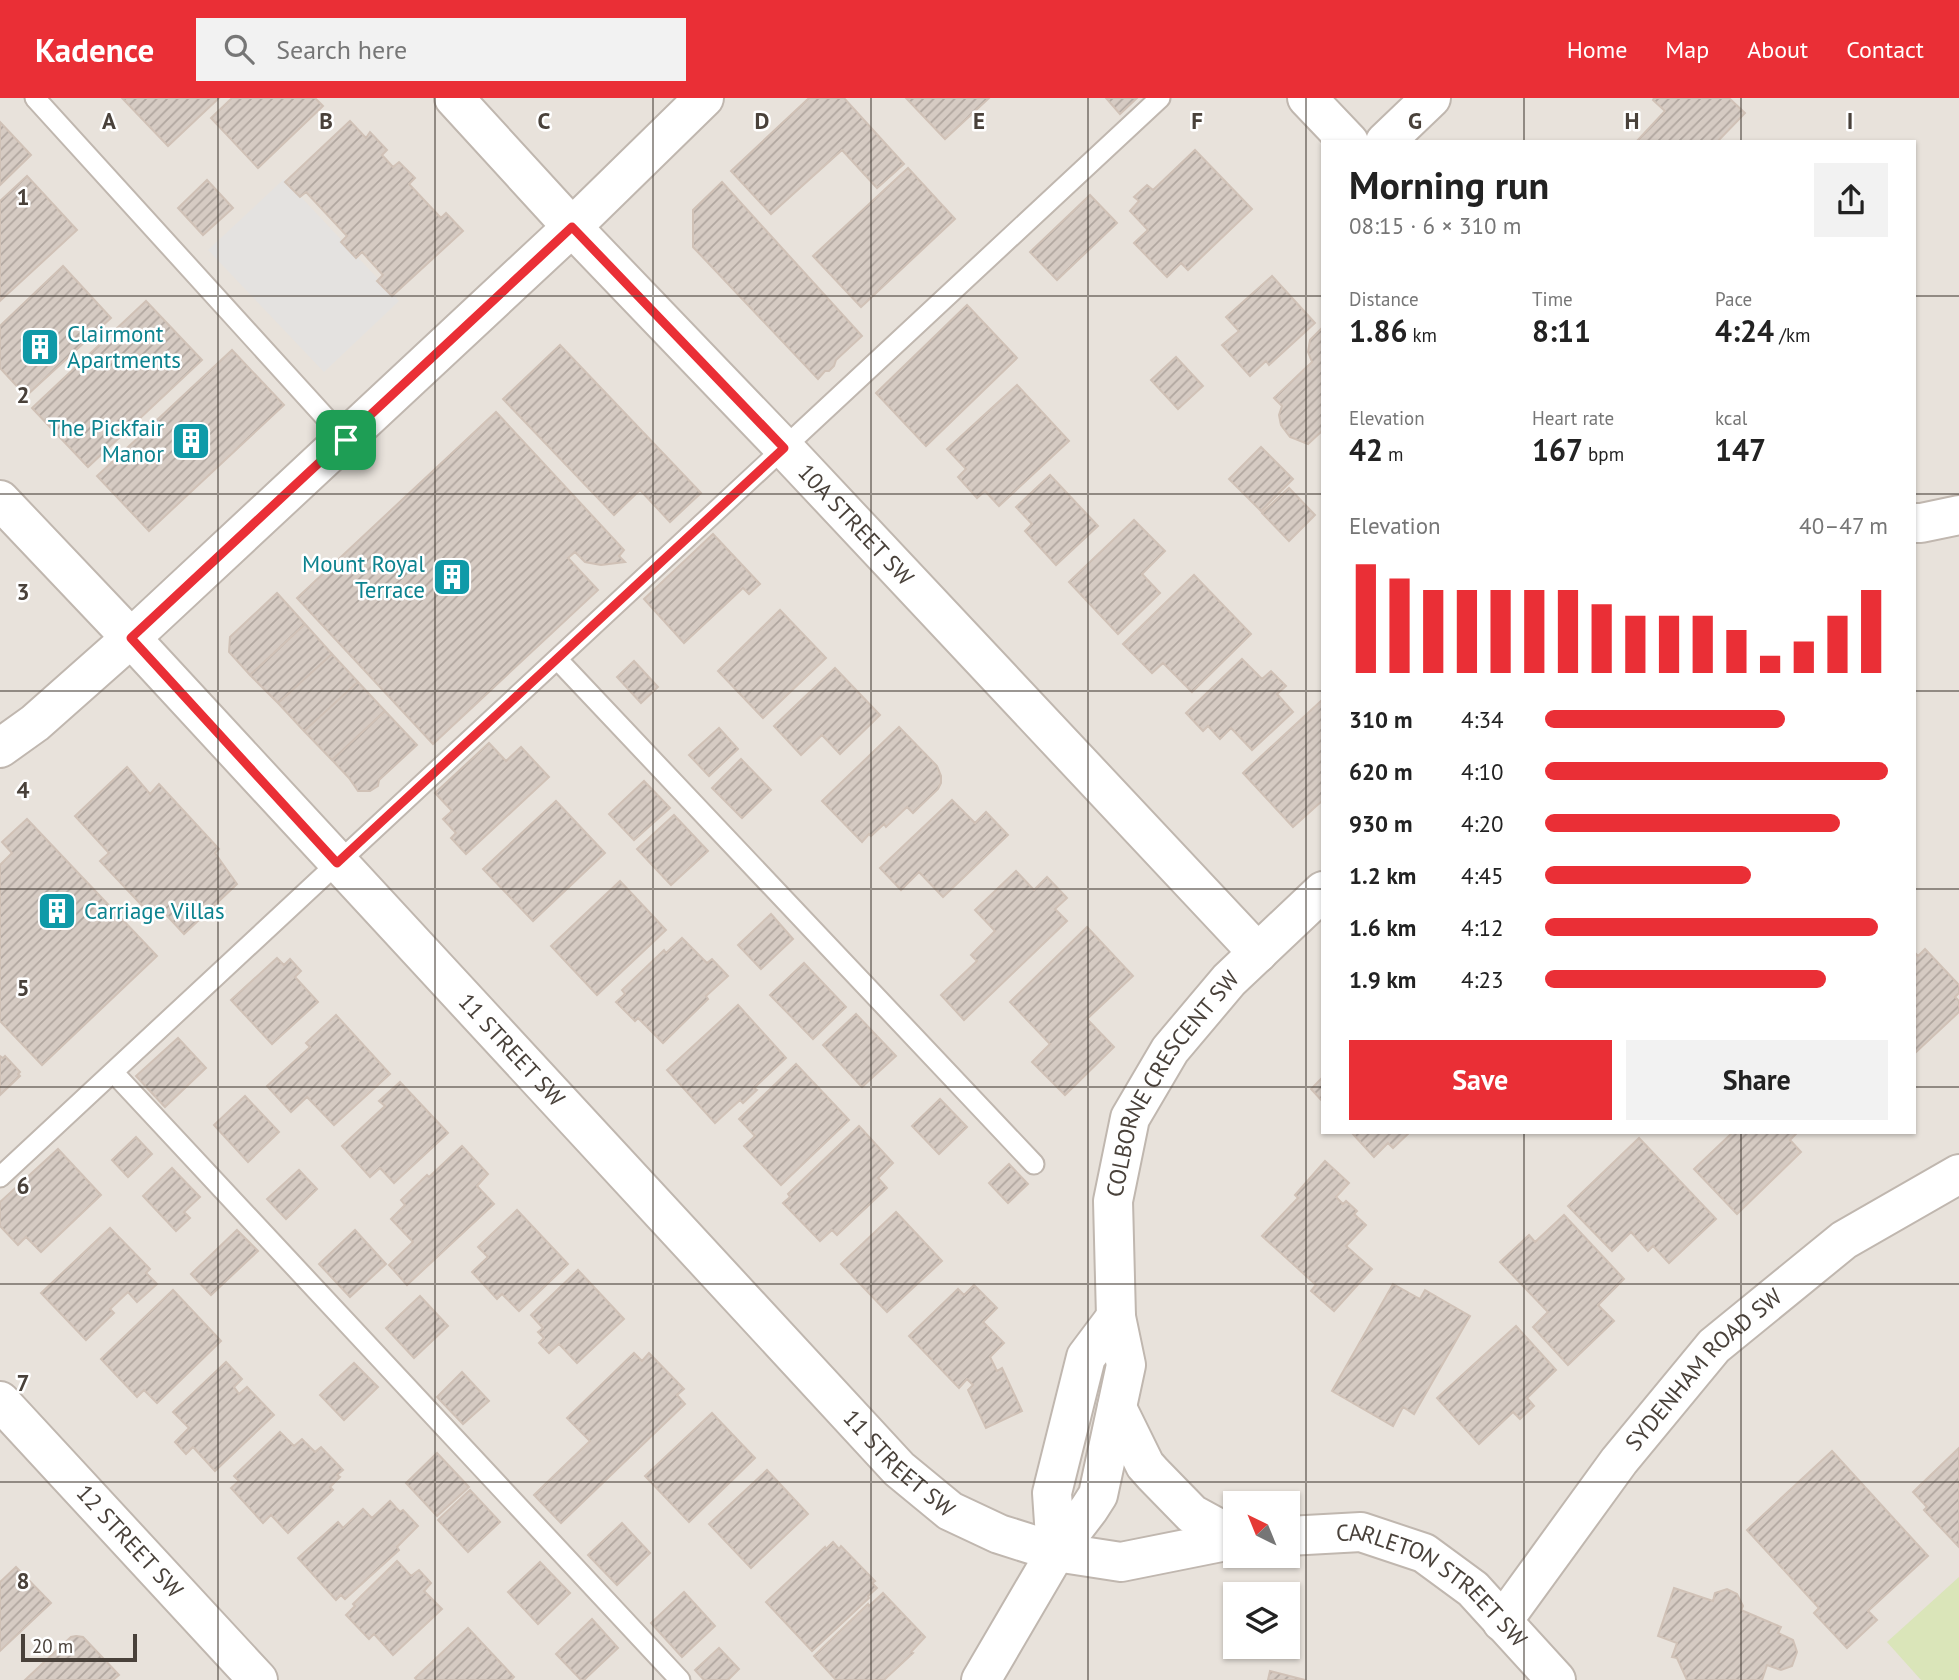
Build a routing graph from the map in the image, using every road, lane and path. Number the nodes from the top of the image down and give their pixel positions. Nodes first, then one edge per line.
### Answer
1 (35, 98) edge
2 (454, 98) edge
3 (704, 98) edge
4 (1160, 98) edge
5 (1307, 98) edge
6 (1430, 98) edge
7 (1347, 140) edge
8 (1387, 140) edge
9 (572, 227) junction
10 (346, 440) junction
11 (784, 448) junction
12 (0, 500) edge
13 (1959, 515) edge
14 (1916, 523) edge
15 (131, 638) junction
16 (557, 659) junction
17 (0, 748) edge
18 (337, 863) junction
19 (1321, 893) edge
20 (1258, 953) junction
21 (113, 1072) junction
22 (1034, 1164) dead end
23 (1959, 1174) edge
24 (0, 1177) edge
25 (1115, 1317) junction
26 (0, 1401) edge
27 (1117, 1408) junction
28 (1223, 1531) edge
29 (1300, 1535) edge
30 (1223, 1541) edge
31 (1056, 1552) junction
32 (1503, 1622) junction
33 (258, 1680) edge
34 (680, 1680) edge
35 (981, 1680) edge
36 (1556, 1680) edge

1 - 10 lane
2 - 9 street, 10A STREET SW
3 - 9 street
4 - 11 lane
5 - 7 street
6 - 8 street
9 - 10 street
9 - 11 street, 10A STREET SW
10 - 15 street
11 - 16 lane
11 - 20 street, 10A STREET SW
12 - 15 street, 11 STREET SW
13 - 14 street
15 - 17 street
15 - 18 street, 11 STREET SW
16 - 18 lane
16 - 22 lane
18 - 21 lane
18 - 31 street, 11 STREET SW
19 - 20 street, COLBORNE CRESCENT SW
20 - 25 street, COLBORNE CRESCENT SW
21 - 24 lane
21 - 34 lane
23 - 32 street, SYDENHAM ROAD SW
25 - 27 street, COLBORNE CRESCENT SW
25 - 31 street
26 - 33 street, 12 STREET SW
27 - 28 street
27 - 31 street, COLBORNE CRESCENT SW
29 - 32 street, CARLETON STREET SW
30 - 31 street
31 - 35 street, COLBORNE CRESCENT SW
32 - 36 street, CARLETON STREET SW

